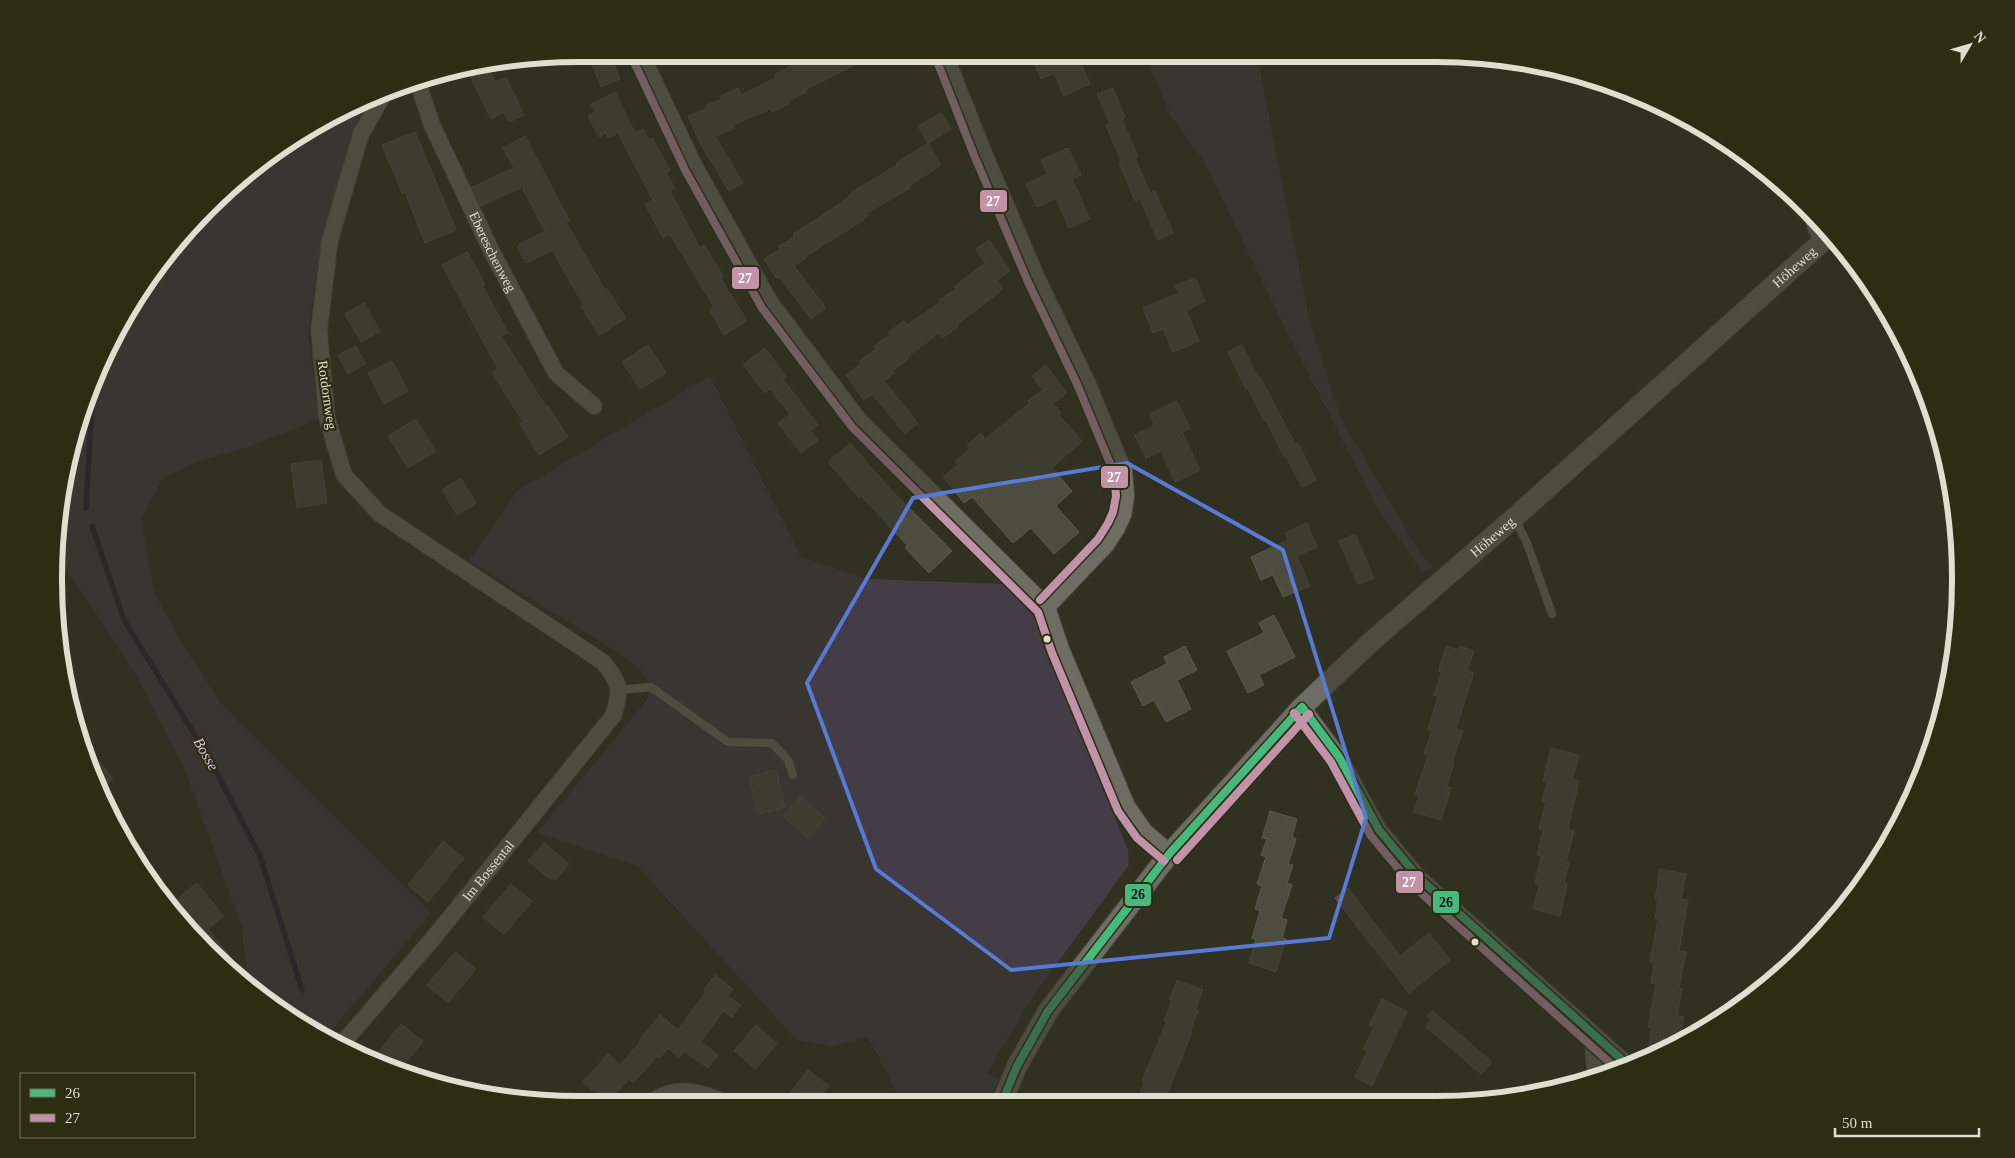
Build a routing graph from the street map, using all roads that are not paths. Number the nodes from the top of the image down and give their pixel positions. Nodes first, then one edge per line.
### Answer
1 (645, 62) edge
2 (948, 62) edge
3 (420, 88) edge
4 (379, 103) edge
5 (1826, 240) edge
6 (594, 406) dead end
7 (1515, 517) junction
8 (1047, 607) junction
9 (1552, 614) dead end
10 (620, 690) junction
11 (1302, 708) junction
12 (793, 775) dead end
13 (1170, 854) junction
14 (1592, 1034) junction
15 (346, 1039) edge
16 (1623, 1060) edge
17 (1595, 1070) edge
18 (660, 1096) edge
19 (711, 1096) edge
20 (1004, 1096) edge

1 - 8 street
2 - 8 street
3 - 6 street, Ebereschenweg
4 - 10 street, Rotdornweg
5 - 7 street, Höheweg
7 - 9 lane
7 - 11 street, Höheweg
8 - 13 street
10 - 12 lane
10 - 15 street, Im Bossental
11 - 13 street, Höheweg
11 - 14 street
13 - 20 street, Höheweg
14 - 16 street
14 - 17 street
18 - 19 street

